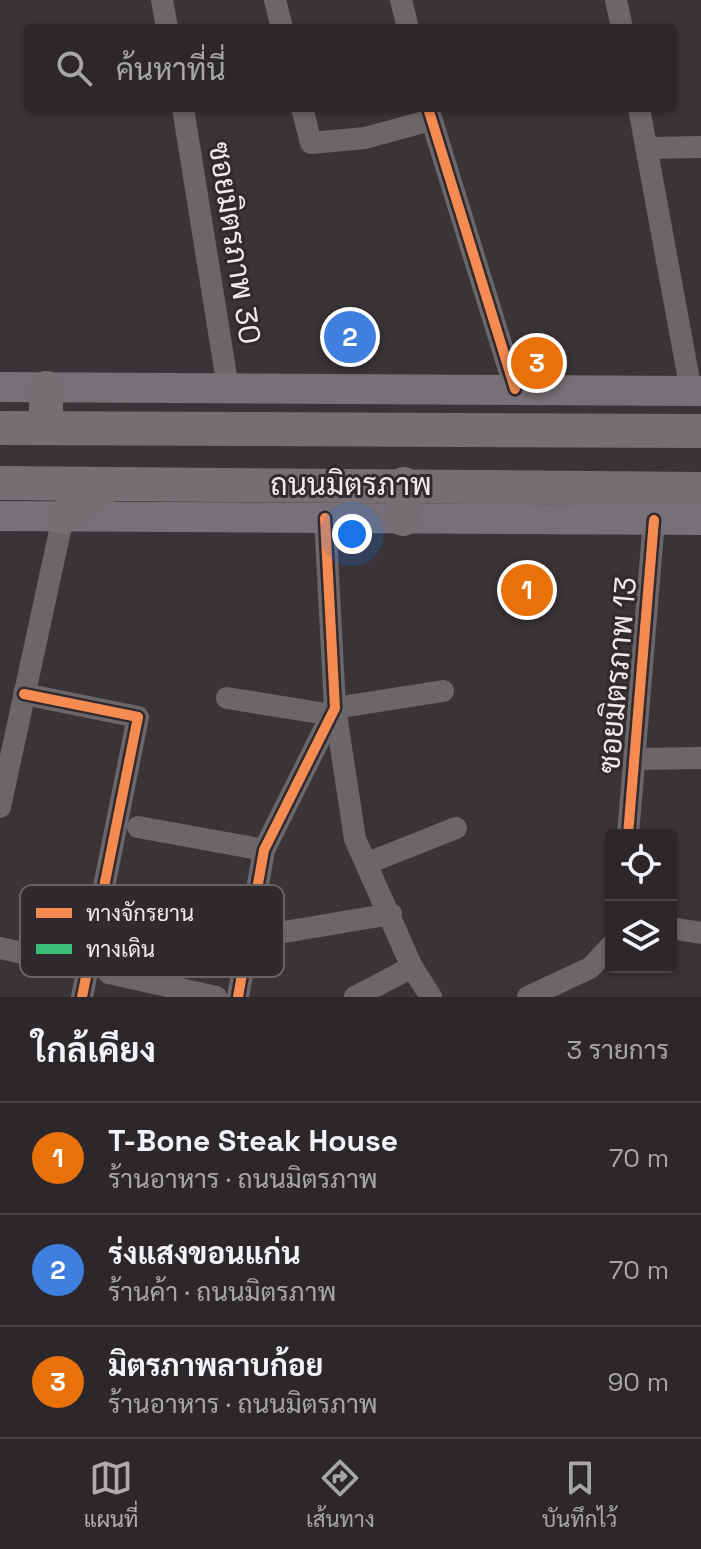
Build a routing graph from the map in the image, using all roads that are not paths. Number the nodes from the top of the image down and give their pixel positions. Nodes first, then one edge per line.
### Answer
1 (162, 0) edge
2 (275, 0) edge
3 (401, 0) edge
4 (616, 0) edge
5 (166, 24) edge
6 (281, 24) edge
7 (407, 24) edge
8 (621, 24) edge
9 (184, 112) edge
10 (303, 112) edge
11 (640, 112) edge
12 (430, 114) edge
13 (701, 147) edge
14 (647, 148) junction
15 (0, 387) edge
16 (46, 388) junction
17 (228, 388) junction
18 (515, 389) junction
19 (696, 391) edge
20 (0, 428) edge
21 (46, 428) junction
22 (701, 431) edge
23 (0, 483) edge
24 (109, 484) junction
25 (404, 484) junction
26 (701, 489) edge
27 (0, 516) edge
28 (63, 517) junction
29 (325, 518) junction
30 (403, 519) junction
31 (654, 520) junction
32 (701, 520) edge
33 (443, 691) dead end
34 (24, 694) junction
35 (227, 698) dead end
36 (333, 712) junction
37 (701, 758) edge
38 (635, 759) junction
39 (0, 807) edge
40 (138, 827) dead end
41 (456, 828) dead end
42 (629, 829) edge
43 (264, 850) junction
44 (368, 863) junction
45 (111, 885) edge
46 (258, 885) edge
47 (391, 914) junction
48 (677, 929) edge
49 (284, 932) edge
50 (701, 933) edge
51 (0, 948) edge
52 (20, 952) edge
53 (605, 952) edge
54 (412, 967) junction
55 (94, 977) edge
56 (129, 977) edge
57 (242, 977) edge
58 (82, 997) edge
59 (216, 997) edge
60 (238, 997) edge
61 (355, 997) edge
62 (431, 997) edge
63 (528, 997) edge

1 - 5 street
2 - 6 street
3 - 7 street
4 - 8 street
9 - 17 street, ซอยมิตรภาพ 30
10 - 12 street
11 - 14 street
12 - 18 street
13 - 14 street
14 - 19 street
15 - 16 main road
16 - 17 main road
16 - 21 main road
17 - 18 main road
18 - 19 main road
20 - 21 main road, ถนนมิตรภาพ
21 - 22 main road, ถนนมิตรภาพ
23 - 24 main road, ถนนมิตรภาพ
24 - 25 main road, ถนนมิตรภาพ
24 - 28 main road
25 - 26 main road, ถนนมิตรภาพ
25 - 30 main road
27 - 28 main road, ถนนมิตรภาพ
28 - 29 main road, ถนนมิตรภาพ
28 - 34 street
29 - 30 main road, ถนนมิตรภาพ
29 - 36 street
30 - 31 main road, ถนนมิตรภาพ
31 - 32 main road, ถนนมิตรภาพ
31 - 38 street, ซอยมิตรภาพ 13
33 - 36 street
34 - 39 street
34 - 45 street
35 - 36 street
36 - 43 street
36 - 44 street
37 - 38 street
38 - 42 street, ซอยมิตรภาพ 13
40 - 43 street
41 - 44 street
43 - 46 street
44 - 47 street
47 - 49 street
47 - 54 street
48 - 50 street
51 - 52 street
53 - 63 street
54 - 61 street
54 - 62 street
55 - 58 street
56 - 59 street
57 - 60 street

